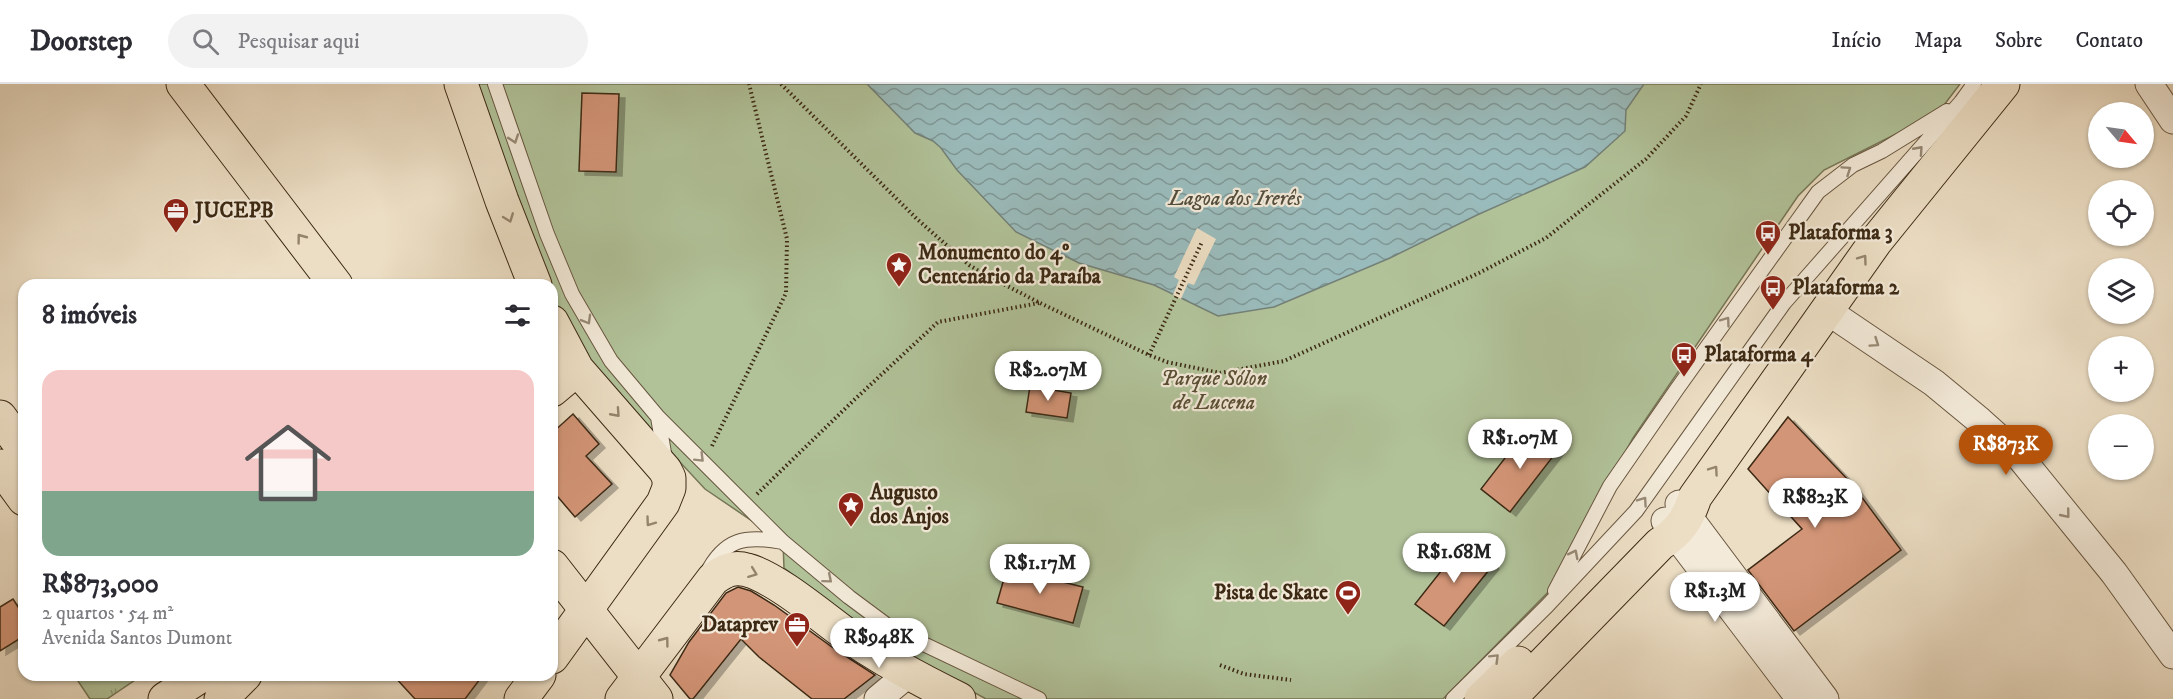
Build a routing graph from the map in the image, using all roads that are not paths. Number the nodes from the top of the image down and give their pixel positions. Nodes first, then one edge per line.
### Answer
1 (183, 84) edge
2 (461, 84) edge
3 (495, 84) edge
4 (2149, 84) edge
5 (1996, 85) edge
6 (1961, 102) junction
7 (2173, 120) edge
8 (331, 279) edge
9 (533, 279) edge
10 (1826, 310) junction
11 (577, 353) edge
12 (558, 381) edge
13 (0, 417) edge
14 (658, 417) junction
15 (18, 442) edge
16 (0, 466) edge
17 (665, 470) junction
18 (18, 491) edge
19 (1681, 514) junction
20 (783, 542) junction
21 (558, 574) edge
22 (1547, 606) junction
23 (690, 607) junction
24 (587, 610) junction
25 (1770, 642) junction
26 (558, 649) edge
27 (2173, 655) edge
28 (908, 674) junction
29 (240, 681) edge
30 (534, 681) edge
31 (639, 691) edge
32 (221, 699) edge
33 (521, 699) edge
34 (878, 699) edge
35 (959, 699) edge
36 (1039, 699) edge
37 (1453, 699) edge
38 (1481, 699) edge
39 (1509, 699) edge
40 (1800, 699) edge
41 (1825, 699) edge

8 -> 1 main road
2 -> 9 main road
3 -> 11 lane
4 - 7 street
5 - 6 lane
10 -> 5 main road
22 -> 6 lane
22 -> 6 lane
19 -> 10 main road
10 -> 27 street
11 - 12 main road
11 - 14 lane
11 -> 17 main road
13 - 15 main road
14 - 17 lane
14 -> 20 lane
16 - 18 main road
17 -> 24 main road
19 - 25 street
19 - 38 main road
19 - 39 main road
20 - 23 lane
20 -> 36 lane
21 - 24 main road
37 -> 22 lane
23 -> 28 main road
31 -> 23 main road
24 - 26 main road
24 - 31 main road
25 - 40 street
25 - 41 street
28 - 34 street
28 - 35 main road
29 - 32 main road
30 - 33 main road

